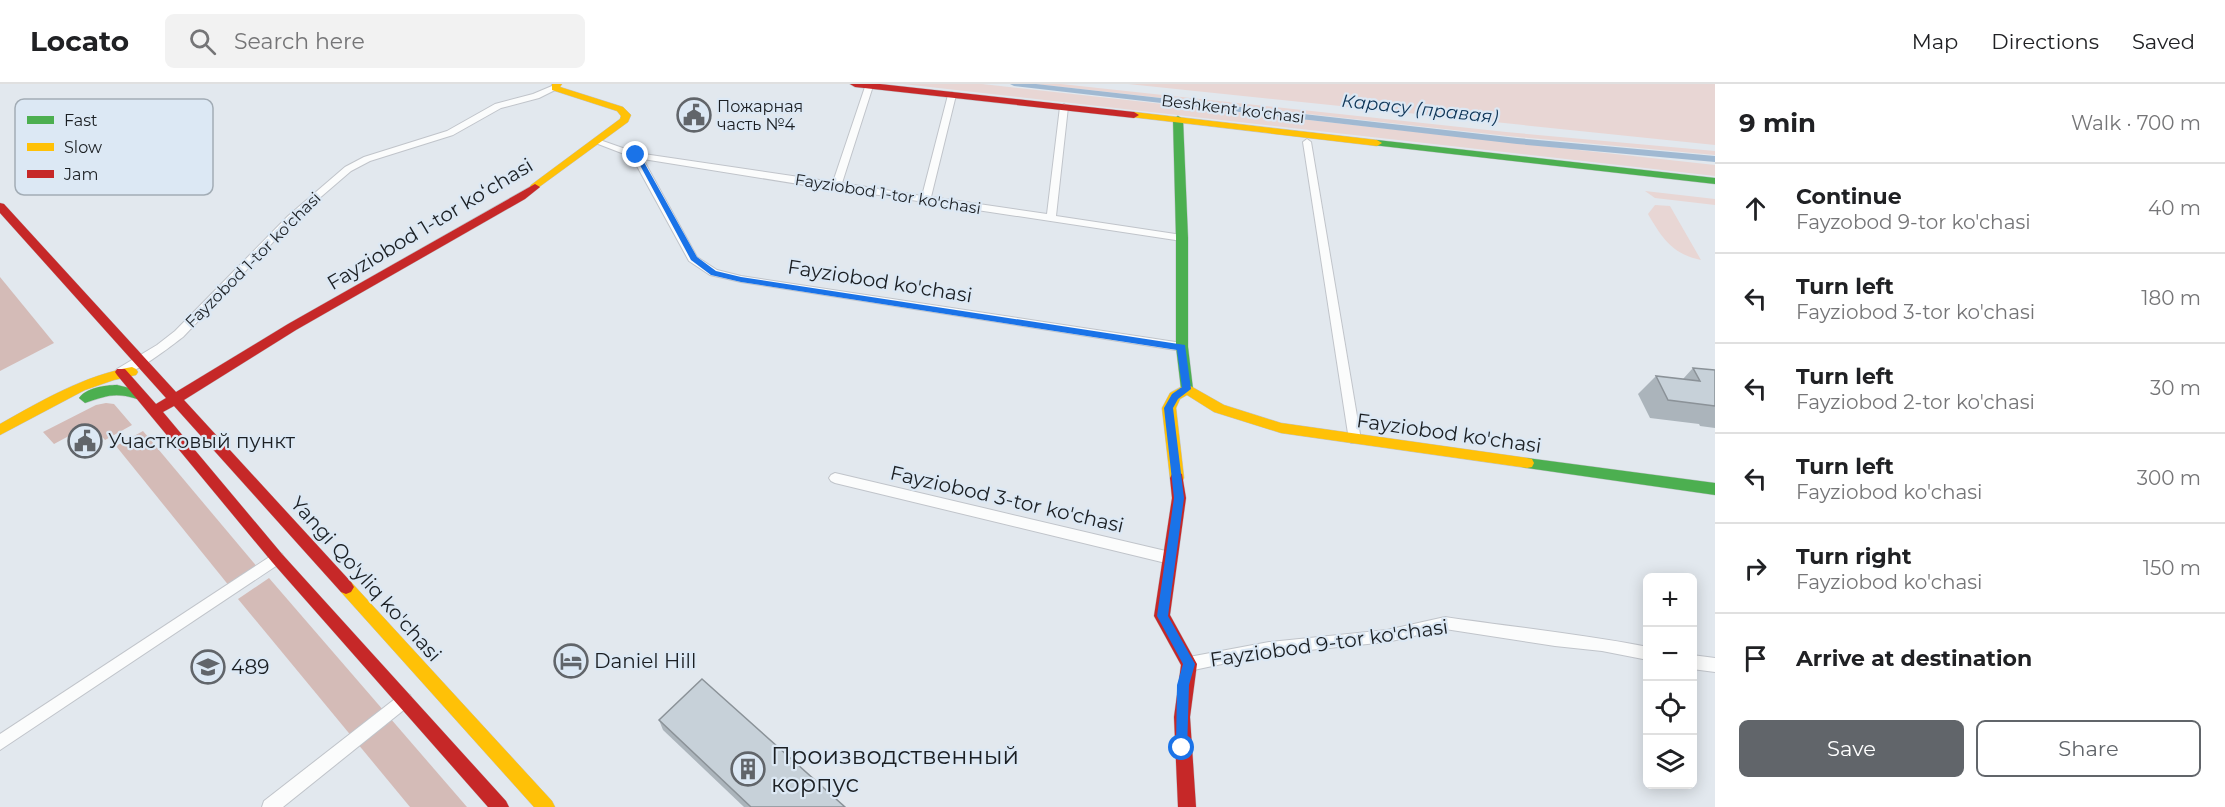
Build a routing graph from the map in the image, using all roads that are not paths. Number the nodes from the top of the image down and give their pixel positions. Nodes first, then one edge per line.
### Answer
1 (862, 85) edge
2 (556, 86) edge
3 (951, 95) junction
4 (1064, 107) junction
5 (1178, 119) junction
6 (597, 142) junction
7 (1307, 142) dead end
8 (636, 155) junction
9 (1715, 181) edge
10 (836, 187) junction
11 (926, 200) junction
12 (0, 206) edge
13 (1051, 219) junction
14 (1182, 238) junction
15 (1182, 347) junction
16 (128, 348) junction
17 (141, 361) junction
18 (120, 372) junction
19 (156, 378) junction
20 (1187, 389) junction
21 (94, 393) junction
22 (137, 394) junction
23 (176, 399) junction
24 (153, 412) junction
25 (0, 430) edge
26 (1355, 440) junction
27 (0, 444) edge
28 (835, 478) dead end
29 (1715, 489) edge
30 (277, 558) junction
31 (1170, 558) junction
32 (1643, 653) edge
33 (1697, 663) edge
34 (1189, 664) junction
35 (1715, 665) edge
36 (405, 700) junction
37 (0, 743) edge
38 (270, 807) edge
39 (500, 807) edge
40 (546, 807) edge
41 (1187, 807) edge

1 - 3 street, Beshkent ko'chasi
1 - 10 street
2 - 6 street, Fayziobod 1-tor koʻchasi
2 - 17 street, Fayzobod 1-tor ko'chasi
3 - 4 street, Beshkent ko'chasi
3 - 11 street
4 - 5 street, Beshkent ko'chasi
4 - 13 street
5 - 9 street, Beshkent ko'chasi
5 - 14 street
6 - 8 street, Fayziobod 1-tor ko'chasi
6 - 23 street, Fayziobod 1-tor koʻchasi
7 - 26 street
8 - 10 street, Fayziobod 1-tor ko'chasi
8 - 15 street, Fayziobod ko'chasi
10 - 11 street, Fayziobod 1-tor ko'chasi
11 - 13 street, Fayziobod 1-tor ko'chasi
12 - 16 street, Yangi Qo'yliq ko'chasi
13 - 14 street, Fayziobod 1-tor ko'chasi
14 - 15 street
15 - 20 street
16 - 17 street, Yangi Qo'yliq ko'chasi
16 - 18 street
17 - 18 street, Fayzobod 1-tor ko'chasi
17 - 19 street, Yangi Qo'yliq ko'chasi
18 - 19 street
18 - 21 street
18 - 22 street
18 - 25 street
19 - 23 street, Yangi Qo'yliq ko'chasi
20 - 26 street, Fayziobod ko'chasi
20 - 31 street
21 - 22 street
21 - 27 street
22 - 24 street
23 - 24 street, Fayziobod 1-tor koʻchasi
23 - 40 street, Yangi Qo'yliq ko'chasi
24 - 30 street
26 - 29 street, Fayziobod ko'chasi
28 - 31 street, Fayziobod 3-tor ko'chasi
30 - 36 street
30 - 37 street
31 - 34 street
32 - 34 street, Fayziobod 9-tor ko'chasi
33 - 35 street
34 - 41 street
36 - 38 street
36 - 39 street

